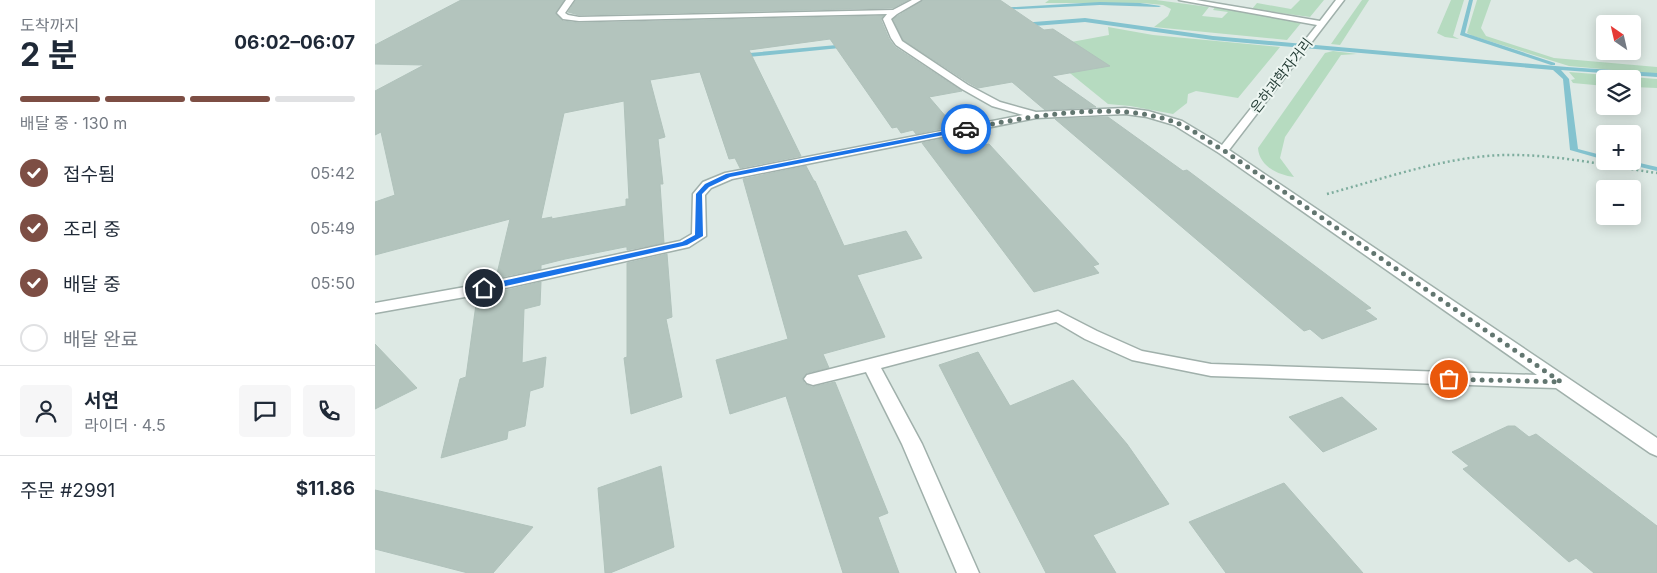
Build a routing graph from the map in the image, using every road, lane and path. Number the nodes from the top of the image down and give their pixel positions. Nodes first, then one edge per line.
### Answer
1 (570, 0) edge
2 (917, 0) edge
3 (1183, 0) edge
4 (1237, 0) edge
5 (1340, 0) edge
6 (1228, 8) junction
7 (894, 12) junction
8 (1321, 23) junction
9 (1036, 116) junction
10 (1223, 150) junction
11 (1657, 173) edge
12 (1297, 202) junction
13 (375, 308) edge
14 (871, 364) junction
15 (813, 379) dead end
16 (1561, 382) junction
17 (1657, 448) edge
18 (968, 573) edge

1 - 7 street
2 - 7 street
3 - 6 street
4 - 6 street
5 - 8 street, 은하과학자거리
6 - 8 street
7 - 9 street
8 - 10 street, 은하과학자거리
9 - 10 street
9 - 13 street
10 - 12 street
11 - 12 path
12 - 16 street
14 - 15 street
14 - 16 street
14 - 18 street
16 - 17 street

